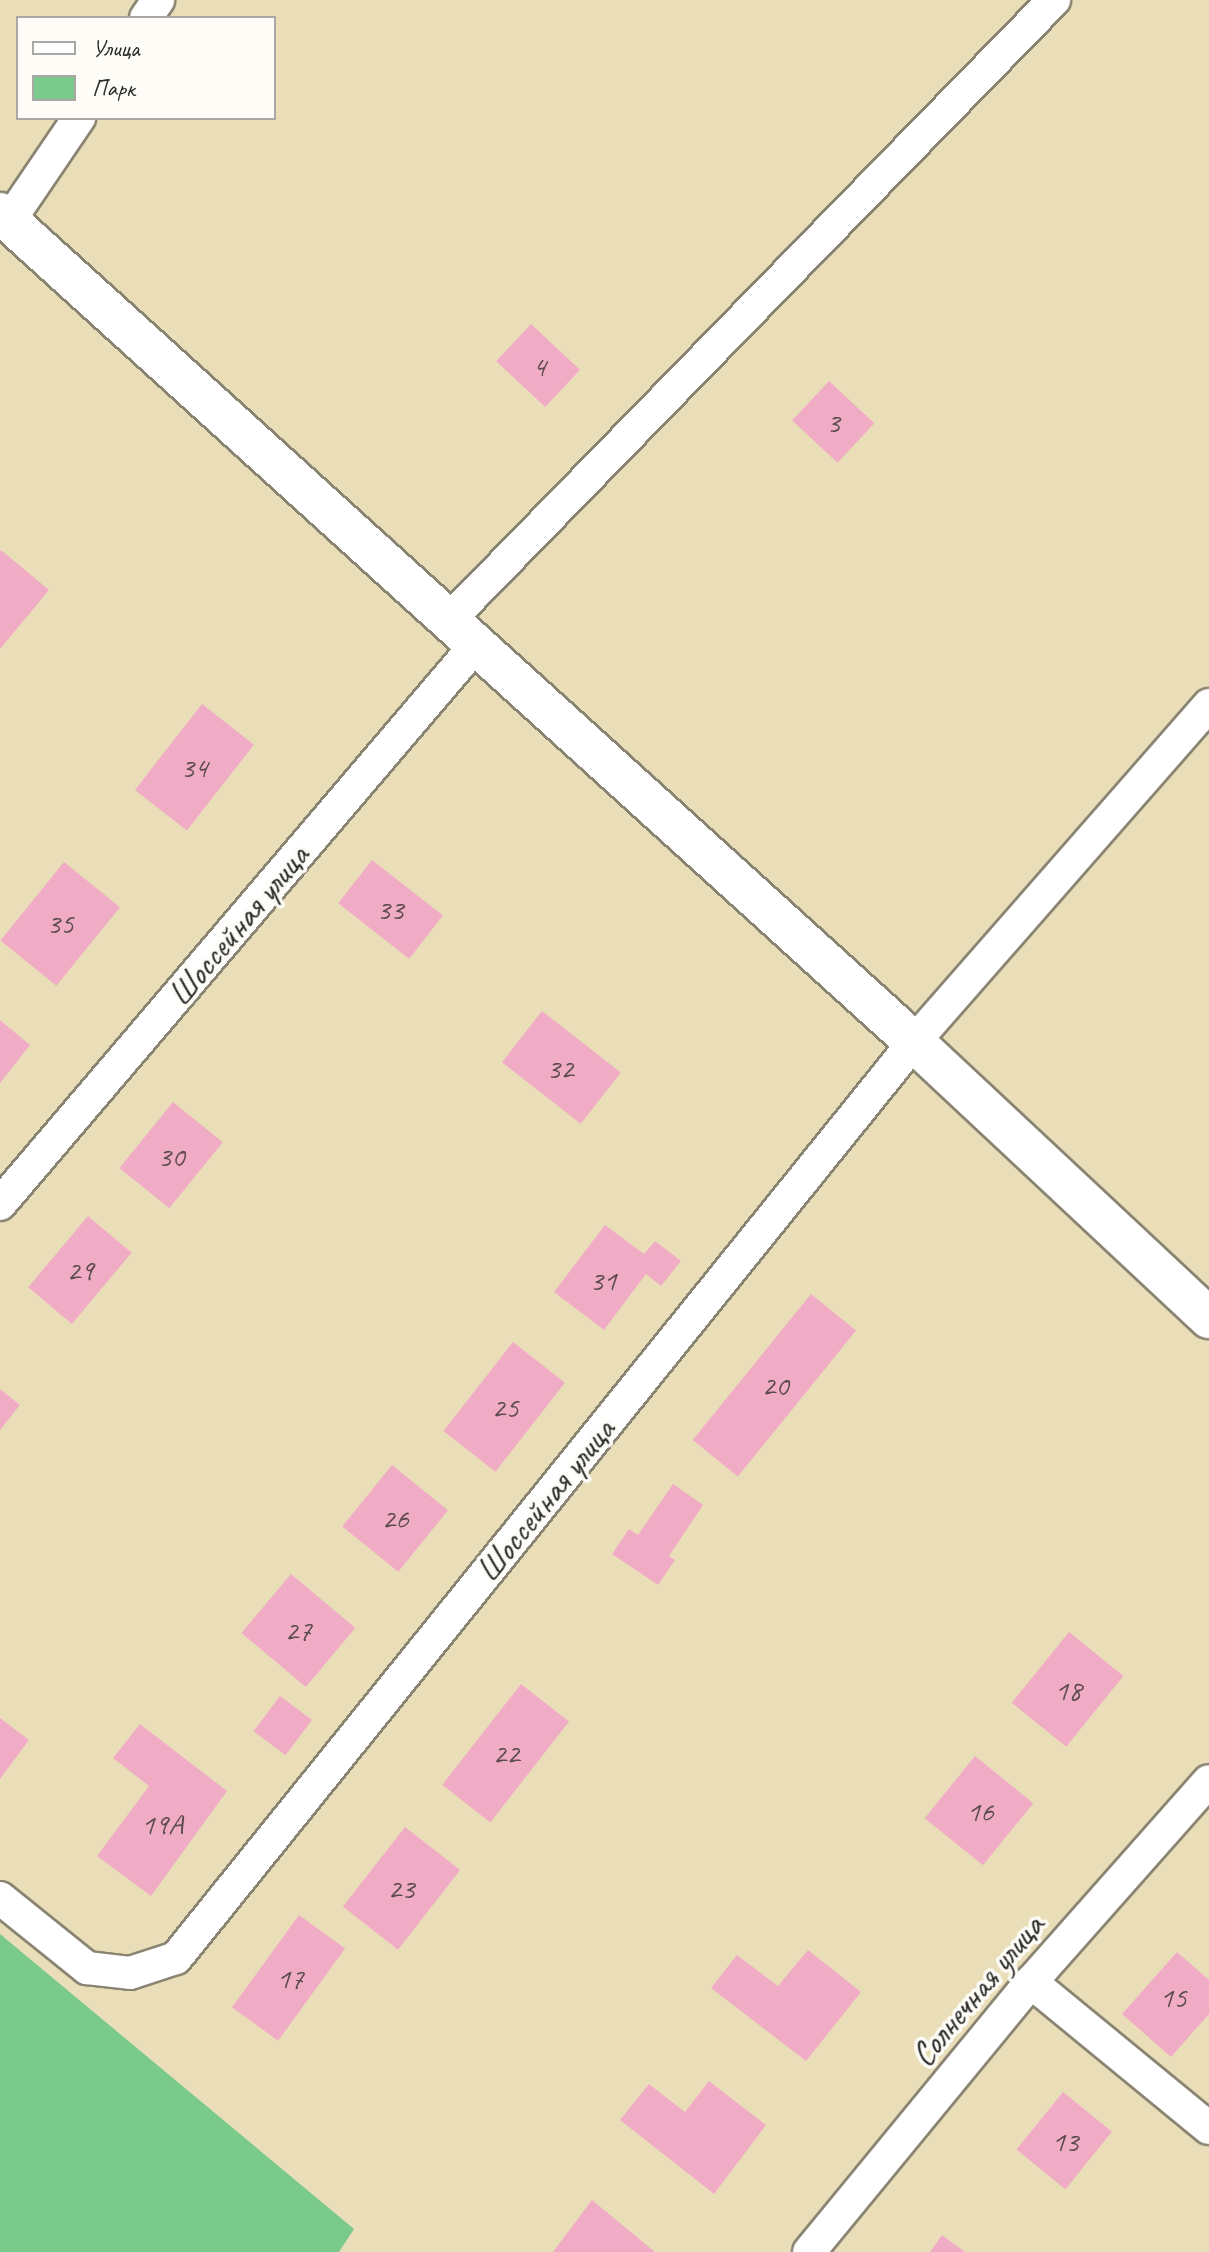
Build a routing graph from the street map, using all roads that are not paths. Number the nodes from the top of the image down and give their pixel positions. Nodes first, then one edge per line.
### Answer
1 (1054, 0) edge
2 (77, 120) edge
3 (4, 217) edge
4 (462, 634) junction
5 (1209, 705) edge
6 (914, 1042) junction
7 (0, 1204) edge
8 (1209, 1318) edge
9 (1209, 1781) edge
10 (0, 1898) edge
11 (1031, 1982) junction
12 (1209, 2128) edge
13 (809, 2252) edge

1 - 4 street, Шоссейная улица
2 - 3 street
3 - 4 street
4 - 6 street
4 - 7 street, Шоссейная улица
5 - 6 street, Шоссейная улица
6 - 8 street
6 - 10 street, Шоссейная улица
9 - 11 street, Солнечная улица
11 - 12 street
11 - 13 street, Солнечная улица

